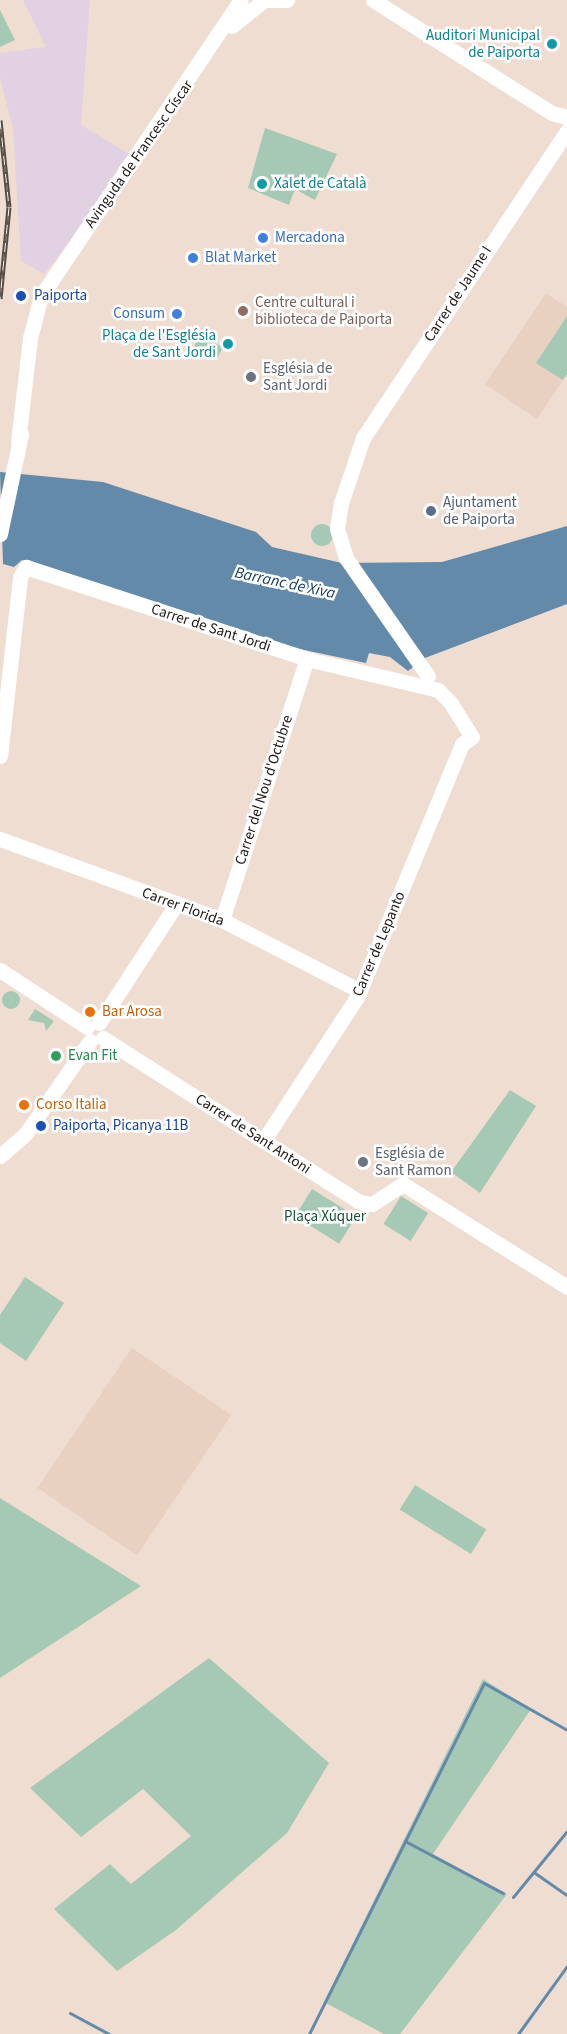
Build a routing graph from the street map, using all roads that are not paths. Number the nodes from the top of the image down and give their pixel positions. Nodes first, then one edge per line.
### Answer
1 (241, 0) edge
2 (287, 0) edge
3 (373, 0) edge
4 (262, 1) edge
5 (210, 50) junction
6 (567, 117) edge
7 (567, 131) edge
8 (0, 534) edge
9 (307, 659) junction
10 (429, 680) junction
11 (0, 756) edge
12 (0, 838) edge
13 (177, 903) junction
14 (222, 920) junction
15 (0, 970) edge
16 (360, 991) junction
17 (95, 1032) junction
18 (263, 1141) junction
19 (0, 1156) edge
20 (567, 1287) edge

1 - 5 street, Avinguda de Francesc Císcar
2 - 4 street
3 - 6 street
4 - 5 street, Avinguda de Francesc Císcar
5 - 8 street, Avinguda de Francesc Císcar
7 - 10 street, Carrer de Jaume I
9 - 10 street, Carrer de Sant Jordi
9 - 11 street, Carrer de Sant Jordi
9 - 14 street, Carrer del Nou d'Octubre
10 - 16 street, Carrer de Lepanto
12 - 13 street, Carrer Florida
13 - 14 street, Carrer Florida
13 - 17 street
14 - 16 street, Carrer Florida
15 - 17 street, Carrer de Sant Antoni
16 - 18 street, Carrer de Lepanto
17 - 18 street, Carrer de Sant Antoni
17 - 19 street
18 - 20 street, Carrer de Sant Antoni

